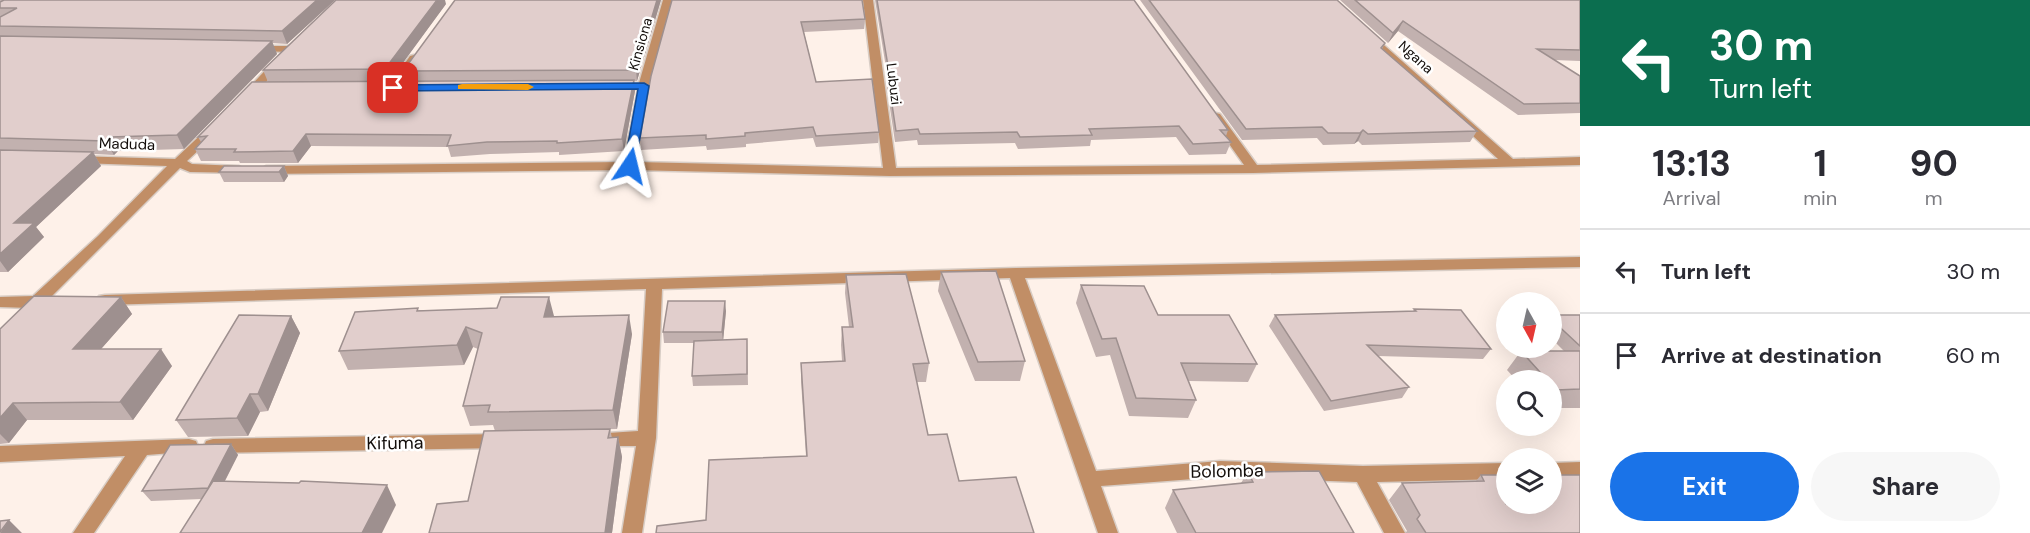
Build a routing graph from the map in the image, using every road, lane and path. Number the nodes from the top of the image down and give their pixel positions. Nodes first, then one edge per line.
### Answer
1 (668, 0) edge
2 (868, 0) edge
3 (1357, 24) edge
4 (244, 48) edge
5 (418, 53) edge
6 (644, 86) junction
7 (596, 87) edge
8 (393, 88) edge
9 (1206, 103) edge
10 (238, 104) edge
11 (222, 121) edge
12 (68, 159) edge
13 (1580, 160) edge
14 (1508, 161) junction
15 (180, 163) junction
16 (630, 166) junction
17 (1253, 169) junction
18 (890, 172) junction
19 (1580, 262) edge
20 (1016, 273) junction
21 (654, 284) junction
22 (84, 300) edge
23 (60, 301) edge
24 (0, 302) edge
25 (36, 302) junction
26 (22, 316) edge
27 (647, 438) junction
28 (577, 440) edge
29 (518, 441) edge
30 (142, 447) junction
31 (0, 454) edge
32 (1580, 470) edge
33 (1496, 471) edge
34 (1562, 471) edge
35 (1363, 474) junction
36 (1090, 478) junction
37 (83, 533) edge
38 (632, 533) edge
39 (1108, 533) edge
40 (1395, 533) edge

1 - 6 street, Kinsiona
2 - 18 street, Lubuzi
3 - 14 street, Ngana
4 - 10 street
5 - 8 street
6 - 7 street
6 - 16 street, Kinsiona
9 - 17 street
11 - 15 street
12 - 15 street, Maduda
13 - 14 street, Maduda
14 - 17 street, Maduda
15 - 16 street, Maduda
15 - 25 street
16 - 18 street, Maduda
17 - 18 street, Maduda
19 - 20 street
20 - 21 street
20 - 36 street
21 - 22 street
21 - 27 street
23 - 25 street
24 - 25 street
25 - 26 street
27 - 28 street
27 - 38 street
29 - 30 street, Kifuma
30 - 31 street, Kifuma
30 - 37 street
32 - 34 street
33 - 35 street, Bolomba
35 - 36 street, Bolomba
35 - 40 street
36 - 39 street

